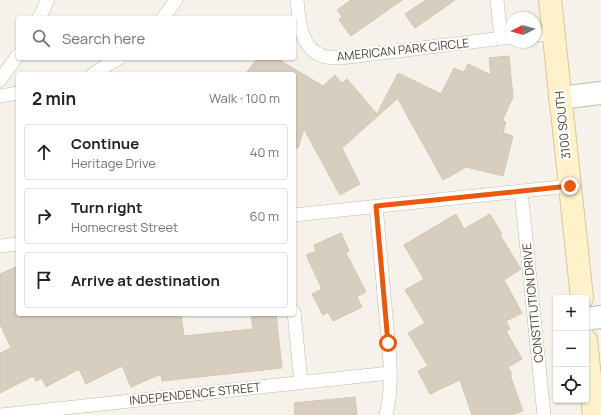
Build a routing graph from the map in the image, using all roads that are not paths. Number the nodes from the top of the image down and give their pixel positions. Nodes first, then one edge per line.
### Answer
1 (48, 0) edge
2 (176, 0) edge
3 (297, 0) edge
4 (497, 0) edge
5 (550, 0) edge
6 (40, 16) edge
7 (164, 16) edge
8 (505, 34) edge
9 (544, 34) edge
10 (505, 38) edge
11 (16, 58) edge
12 (116, 60) edge
13 (96, 72) edge
14 (0, 80) edge
15 (601, 93) edge
16 (16, 94) edge
17 (0, 96) edge
18 (560, 98) junction
19 (570, 186) junction
20 (521, 191) junction
21 (376, 206) junction
22 (296, 215) edge
23 (16, 244) edge
24 (0, 246) edge
25 (582, 295) edge
26 (294, 316) edge
27 (601, 317) edge
28 (589, 319) edge
29 (589, 367) edge
30 (390, 373) junction
31 (301, 383) junction
32 (0, 415) edge
33 (386, 415) edge
34 (544, 415) edge
35 (594, 415) edge

1 - 6 lane
2 - 7 lane
3 - 10 lane, AMERICAN PARK CIRCLE
4 - 8 lane, AMERICAN PARK CIRCLE
5 - 9 main road, 3100 SOUTH
9 - 18 main road, 3100 SOUTH
11 - 14 lane
12 - 13 lane
15 - 18 street
16 - 17 lane
18 - 19 main road, 3100 SOUTH
19 - 20 lane
19 - 25 main road, 3100 SOUTH
20 - 21 lane
20 - 34 lane, CONSTITUTION DRIVE
21 - 22 lane
21 - 30 lane
23 - 24 lane
26 - 31 lane
27 - 28 street
29 - 35 main road
30 - 31 lane, INDEPENDENCE STREET
30 - 33 lane
31 - 32 lane, INDEPENDENCE STREET

